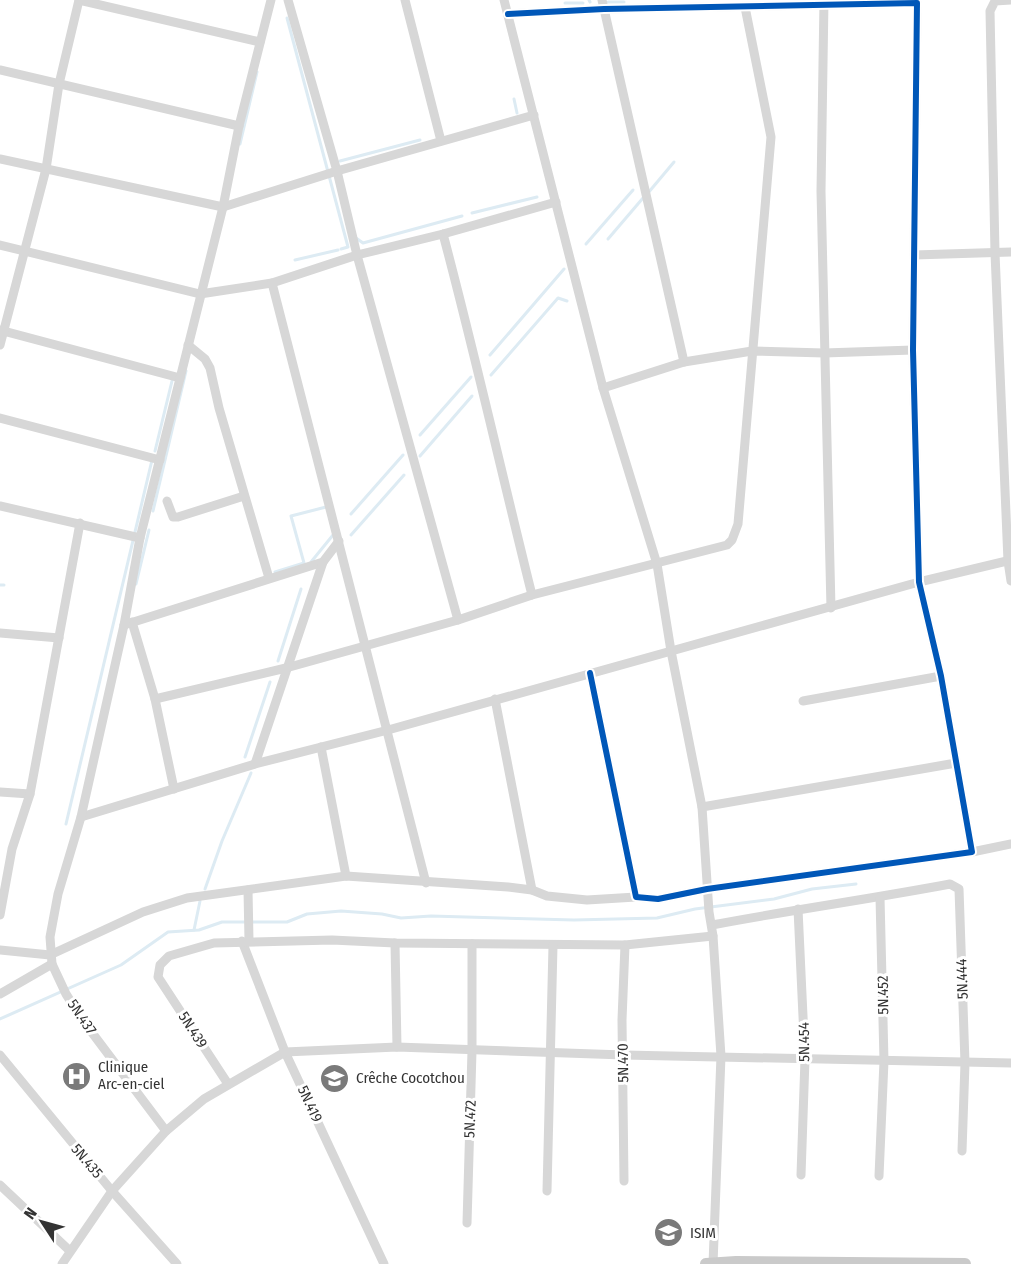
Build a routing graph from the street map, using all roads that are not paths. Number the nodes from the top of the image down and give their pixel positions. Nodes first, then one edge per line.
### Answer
1 (79, 0) edge
2 (271, 0) edge
3 (288, 0) edge
4 (405, 0) edge
5 (504, 0) edge
6 (1011, 0) edge
7 (917, 1) edge
8 (824, 2) edge
9 (757, 3) edge
10 (603, 4) edge
11 (683, 4) edge
12 (745, 7) junction
13 (508, 14) junction
14 (260, 42) junction
15 (0, 70) edge
16 (59, 84) junction
17 (534, 115) junction
18 (239, 126) junction
19 (441, 141) junction
20 (0, 159) edge
21 (46, 169) junction
22 (337, 171) junction
23 (556, 201) junction
24 (223, 207) junction
25 (443, 234) junction
26 (0, 246) edge
27 (25, 252) junction
28 (1011, 252) edge
29 (994, 253) junction
30 (357, 255) junction
31 (914, 255) junction
32 (272, 283) junction
33 (200, 294) junction
34 (2, 331) edge
35 (0, 345) edge
36 (188, 345) junction
37 (913, 350) junction
38 (752, 351) junction
39 (824, 353) junction
40 (684, 362) junction
41 (180, 378) junction
42 (603, 388) junction
43 (0, 418) edge
44 (160, 459) junction
45 (244, 496) junction
46 (166, 501) dead end
47 (0, 506) edge
48 (80, 523) junction
49 (140, 538) junction
50 (339, 541) junction
51 (1010, 561) edge
52 (323, 562) junction
53 (657, 564) junction
54 (269, 578) junction
55 (1011, 581) edge
56 (919, 582) junction
57 (532, 595) junction
58 (831, 608) junction
59 (458, 620) junction
60 (128, 623) junction
61 (0, 633) edge
62 (59, 638) junction
63 (366, 645) junction
64 (671, 651) junction
65 (286, 668) junction
66 (590, 673) junction
67 (941, 676) junction
68 (154, 699) junction
69 (495, 699) junction
70 (803, 701) dead end
71 (388, 730) junction
72 (321, 747) junction
73 (956, 763) junction
74 (255, 764) junction
75 (174, 789) junction
76 (0, 792) edge
77 (30, 794) junction
78 (702, 807) junction
79 (81, 817) junction
80 (1011, 844) edge
81 (972, 852) junction
82 (346, 876) junction
83 (426, 883) junction
84 (248, 890) junction
85 (532, 890) junction
86 (708, 892) junction
87 (636, 897) junction
88 (880, 897) junction
89 (798, 909) junction
90 (0, 915) edge
91 (712, 925) junction
92 (713, 936) junction
93 (245, 941) junction
94 (395, 943) junction
95 (472, 944) junction
96 (625, 945) junction
97 (553, 946) junction
98 (0, 950) edge
99 (51, 959) junction
100 (0, 994) edge
101 (397, 1047) junction
102 (472, 1051) junction
103 (285, 1052) junction
104 (550, 1052) junction
105 (0, 1055) edge
106 (624, 1055) junction
107 (721, 1056) junction
108 (805, 1059) junction
109 (884, 1061) junction
110 (965, 1063) junction
111 (1011, 1063) edge
112 (228, 1084) junction
113 (166, 1131) junction
114 (962, 1151) dead end
115 (801, 1175) dead end
116 (879, 1176) dead end
117 (624, 1181) dead end
118 (0, 1185) edge
119 (112, 1191) junction
120 (547, 1191) dead end
121 (467, 1223) dead end
122 (70, 1251) junction
123 (810, 1263) edge
124 (62, 1264) edge
125 (177, 1264) edge
126 (384, 1264) edge
127 (710, 1264) edge
128 (965, 1264) edge

1 - 14 street
1 - 16 street
2 - 14 street
3 - 22 street
4 - 19 street
5 - 13 street
6 - 29 street
7 - 8 street
7 - 31 street
8 - 9 street
8 - 39 street
9 - 12 street
10 - 11 street
10 - 13 street
10 - 40 street
11 - 12 street
12 - 38 street
13 - 17 street
14 - 18 street
15 - 16 street
16 - 18 street
16 - 21 street
17 - 19 street
17 - 23 street
18 - 24 street
19 - 22 street
20 - 21 street
21 - 24 street
21 - 27 street
22 - 24 street
22 - 30 street
23 - 25 street
23 - 42 street
24 - 33 street
25 - 30 street
25 - 57 street
26 - 27 street
27 - 33 street
27 - 34 street
28 - 29 street
29 - 31 street
29 - 51 street
30 - 32 street
30 - 59 street
31 - 37 street
32 - 33 street
32 - 50 street
33 - 36 street
34 - 35 street
34 - 41 street
36 - 41 street
36 - 45 street
37 - 39 street
37 - 56 street
38 - 39 street
38 - 40 street
38 - 53 street
39 - 58 street
40 - 42 street
41 - 44 street
42 - 53 street
43 - 44 street
44 - 49 street
45 - 46 street
45 - 54 street
47 - 48 street
48 - 49 street
48 - 62 street
49 - 60 street
50 - 52 street
50 - 63 street
51 - 55 street
51 - 56 street
52 - 54 street
52 - 65 street
53 - 57 street
53 - 64 street
54 - 60 street
56 - 58 street
56 - 67 street
57 - 59 street
58 - 64 street
59 - 63 street
60 - 68 street
60 - 79 street
61 - 62 street
62 - 77 street
63 - 65 street
63 - 71 street
64 - 66 street
64 - 78 street
65 - 68 street
65 - 74 street
66 - 69 street
66 - 87 street
67 - 70 street
67 - 73 street
68 - 75 street
69 - 71 street
69 - 85 street
71 - 72 street
71 - 83 street
72 - 74 street
72 - 82 street
73 - 78 street
73 - 81 street
74 - 75 street
75 - 79 street
76 - 77 street
77 - 90 street
78 - 86 street
79 - 99 street
80 - 81 street
81 - 86 street
82 - 83 street
82 - 84 street
83 - 85 street
84 - 93 street
84 - 99 street
85 - 87 street
86 - 87 street
86 - 91 street
88 - 89 street
88 - 109 street, 5N.452
88 - 110 street, 5N.444
89 - 91 street
89 - 108 street, 5N.454
91 - 92 street
92 - 96 street
92 - 107 street
93 - 94 street
93 - 103 street, 5N.419
93 - 112 street, 5N.439
94 - 95 street
94 - 101 street
95 - 97 street
95 - 102 street, 5N.472
96 - 97 street
96 - 106 street, 5N.470
97 - 104 street
98 - 99 street
99 - 100 street
99 - 113 street, 5N.437
101 - 102 street
101 - 103 street
102 - 104 street
102 - 121 street, 5N.472
103 - 112 street
103 - 126 street, 5N.419
104 - 106 street
104 - 120 street
105 - 119 street, 5N.435
106 - 107 street
106 - 117 street, 5N.470
107 - 108 street
107 - 127 street
108 - 109 street
108 - 115 street, 5N.454
109 - 110 street
109 - 116 street, 5N.452
110 - 111 street
110 - 114 street, 5N.444
112 - 113 street
113 - 119 street
118 - 122 street
119 - 122 street
119 - 125 street, 5N.435
122 - 124 street
123 - 127 main road
123 - 128 main road

